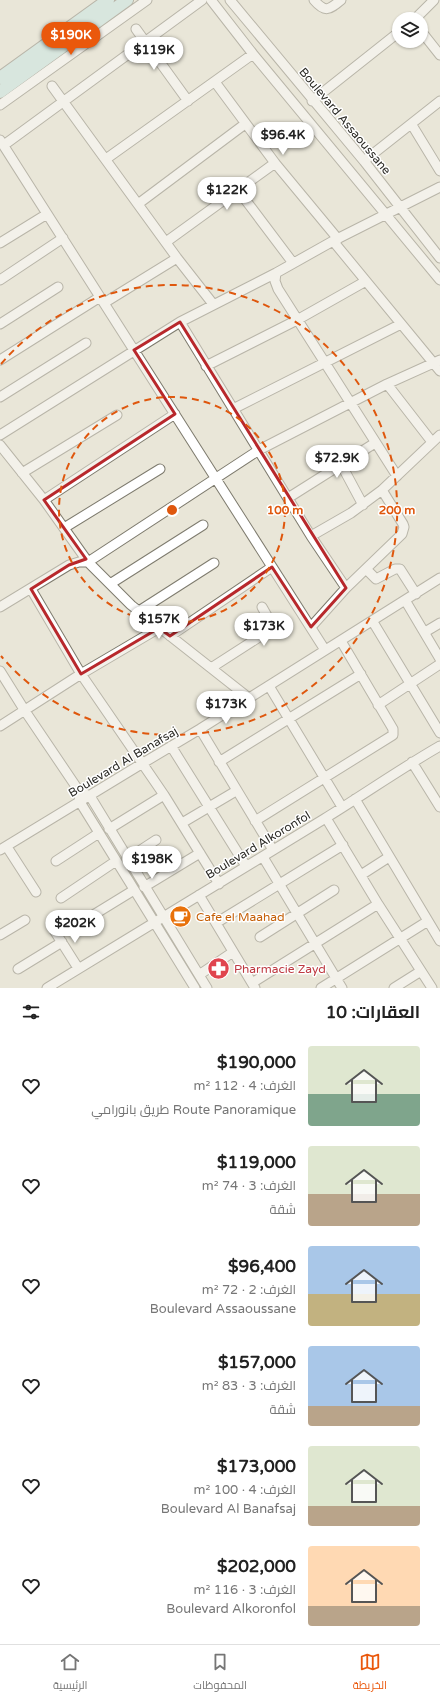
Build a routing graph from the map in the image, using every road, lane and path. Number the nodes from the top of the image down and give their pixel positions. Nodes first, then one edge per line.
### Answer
1 (108, 0) edge
2 (127, 0) edge
3 (147, 0) edge
4 (202, 0) edge
5 (211, 0) edge
6 (230, 0) edge
7 (314, 0) edge
8 (341, 0) edge
9 (434, 0) edge
10 (422, 12) edge
11 (136, 29) dead end
12 (392, 38) edge
13 (428, 40) edge
14 (145, 41) junction
15 (253, 54) junction
16 (440, 55) edge
17 (0, 78) edge
18 (215, 82) junction
19 (52, 86) dead end
20 (0, 92) edge
21 (63, 100) junction
22 (188, 101) junction
23 (312, 101) junction
24 (440, 102) edge
25 (0, 106) edge
26 (245, 124) junction
27 (412, 125) junction
28 (2, 142) edge
29 (106, 159) junction
30 (364, 161) junction
31 (275, 162) junction
32 (440, 171) edge
33 (440, 187) edge
34 (238, 190) junction
35 (138, 204) junction
36 (400, 208) junction
37 (47, 214) junction
38 (386, 215) junction
39 (63, 238) junction
40 (335, 240) junction
41 (166, 242) junction
42 (0, 243) edge
43 (177, 258) junction
44 (440, 258) edge
45 (293, 263) junction
46 (276, 273) junction
47 (0, 280) edge
48 (440, 280) edge
49 (366, 281) junction
50 (58, 287) dead end
51 (102, 300) junction
52 (214, 304) junction
53 (297, 320) junction
54 (180, 322) junction
55 (0, 324) edge
56 (401, 324) junction
57 (86, 343) dead end
58 (134, 350) junction
59 (0, 360) edge
60 (324, 362) junction
61 (437, 362) edge
62 (206, 366) junction
63 (440, 371) edge
64 (387, 384) junction
65 (0, 397) edge
66 (350, 402) junction
67 (233, 409) junction
68 (175, 414) junction
69 (117, 415) dead end
70 (0, 435) edge
71 (440, 435) edge
72 (432, 442) junction
73 (376, 443) junction
74 (0, 445) edge
75 (259, 450) junction
76 (341, 464) junction
77 (160, 469) dead end
78 (22, 472) junction
79 (397, 476) junction
80 (216, 479) junction
81 (382, 490) junction
82 (288, 498) junction
83 (44, 500) junction
84 (363, 505) junction
85 (203, 525) dead end
86 (64, 528) junction
87 (311, 536) junction
88 (88, 562) junction
89 (214, 563) dead end
90 (272, 567) junction
91 (366, 569) junction
92 (440, 578) edge
93 (110, 584) junction
94 (346, 588) junction
95 (31, 589) junction
96 (416, 594) junction
97 (405, 600) junction
98 (0, 607) edge
99 (262, 607) dead end
100 (139, 611) junction
101 (373, 622) junction
102 (440, 623) edge
103 (311, 627) junction
104 (159, 628) junction
105 (425, 632) junction
106 (170, 636) junction
107 (341, 641) junction
108 (325, 650) junction
109 (440, 659) edge
110 (440, 664) edge
111 (211, 668) junction
112 (0, 671) edge
113 (81, 674) junction
114 (361, 674) junction
115 (410, 684) junction
116 (269, 686) junction
117 (249, 698) junction
118 (378, 705) junction
119 (24, 711) junction
120 (289, 719) junction
121 (0, 726) edge
122 (200, 730) junction
123 (440, 732) edge
124 (171, 746) junction
125 (440, 746) edge
126 (218, 762) junction
127 (412, 762) junction
128 (143, 763) junction
129 (324, 777) junction
130 (79, 790) junction
131 (236, 790) junction
132 (164, 794) junction
133 (90, 796) junction
134 (355, 799) junction
135 (80, 802) junction
136 (208, 807) junction
137 (342, 807) junction
138 (440, 807) edge
139 (326, 818) junction
140 (255, 821) junction
141 (182, 823) junction
142 (109, 829) junction
143 (99, 833) junction
144 (156, 840) dead end
145 (343, 845) junction
146 (4, 848) edge
147 (272, 850) junction
148 (200, 853) junction
149 (389, 856) junction
150 (263, 857) junction
151 (127, 859) junction
152 (56, 860) dead end
153 (116, 861) junction
154 (246, 866) junction
155 (360, 875) junction
156 (219, 884) junction
157 (280, 884) junction
158 (144, 887) junction
159 (134, 890) junction
160 (334, 890) dead end
161 (36, 892) dead end
162 (199, 895) junction
163 (61, 898) dead end
164 (378, 904) junction
165 (298, 914) junction
166 (163, 916) junction
167 (90, 917) dead end
168 (26, 920) dead end
169 (154, 921) junction
170 (428, 921) junction
171 (216, 923) junction
172 (54, 930) dead end
173 (0, 935) edge
174 (260, 937) dead end
175 (401, 939) junction
176 (440, 941) edge
177 (62, 942) junction
178 (316, 944) junction
179 (233, 952) junction
180 (78, 968) junction
181 (18, 969) dead end
182 (421, 971) junction
183 (199, 975) junction
184 (337, 978) junction
185 (253, 986) edge
186 (47, 988) edge
187 (195, 988) edge
188 (207, 988) edge
189 (321, 988) edge
190 (342, 988) edge
191 (394, 988) edge
192 (432, 988) edge

1 - 17 street
2 - 20 street
3 - 25 street
4 - 14 street
5 - 15 street
6 - 23 street, Boulevard Assaoussane
7 - 8 street
9 - 10 street
11 - 14 street
12 - 23 street
13 - 16 street
14 - 21 street
14 - 22 street
15 - 18 street
15 - 38 street
18 - 22 street
18 - 26 street
19 - 21 street
21 - 28 street
21 - 29 street
22 - 29 street
23 - 30 street, Boulevard Assaoussane
24 - 27 street
26 - 31 street
26 - 35 street
27 - 30 street
27 - 32 street
28 - 37 street
29 - 35 street
30 - 36 street, Boulevard Assaoussane
31 - 34 street
31 - 40 street
33 - 36 street
34 - 41 street
34 - 45 street
35 - 41 street
36 - 38 street
36 - 44 street, Boulevard Assaoussane
37 - 39 street
37 - 42 street
38 - 40 street
38 - 48 street
39 - 47 street
39 - 51 street
40 - 45 street
40 - 49 street
41 - 43 street
43 - 51 street
43 - 52 street
45 - 46 street
46 - 52 street
46 - 53 street
49 - 53 street
49 - 56 street
50 - 55 street
51 - 58 street
51 - 59 street
52 - 54 street
53 - 60 street
53 - 62 street
54 - 58 street
54 - 62 street
56 - 60 street
56 - 61 street
57 - 65 street
58 - 68 street
58 - 70 street
60 - 66 street
60 - 67 street
61 - 63 street
61 - 64 street
62 - 67 street
64 - 66 street
64 - 72 street
66 - 73 street
66 - 75 street
67 - 75 street
68 - 80 street
68 - 83 street
69 - 78 street
71 - 72 street
72 - 79 street
73 - 76 street
73 - 79 street
74 - 78 street
75 - 80 street
75 - 82 street
76 - 82 street
76 - 84 street
77 - 86 street
78 - 83 street
79 - 81 street
80 - 88 street
80 - 90 street
81 - 84 street
81 - 91 street
82 - 87 street
83 - 86 street
84 - 87 street
85 - 93 street
86 - 88 street
87 - 94 street
88 - 93 street
88 - 95 street
89 - 100 street
90 - 103 street
90 - 106 street
91 - 94 street
91 - 96 street
92 - 96 street, Boulevard Al Banafsaj
93 - 100 street
94 - 103 street
95 - 98 street
95 - 113 street
96 - 97 street, Boulevard Al Banafsaj
97 - 101 street, Boulevard Al Banafsaj
97 - 105 street
99 - 111 street
100 - 104 street
101 - 107 street, Boulevard Al Banafsaj
101 - 115 street
102 - 105 street
103 - 108 street
104 - 106 street
104 - 113 street
105 - 109 street
106 - 111 street
107 - 108 street, Boulevard Al Banafsaj
107 - 114 street
108 - 116 street, Boulevard Al Banafsaj
110 - 115 street
111 - 117 street
112 - 119 street
113 - 119 street
113 - 128 street
114 - 118 street
114 - 120 street
115 - 118 street
115 - 123 street
116 - 117 street, Boulevard Al Banafsaj
116 - 120 street
117 - 122 street, Boulevard Al Banafsaj
118 - 129 street
119 - 121 street
119 - 130 street
120 - 126 street
120 - 129 street
122 - 124 street, Boulevard Al Banafsaj
122 - 126 street
124 - 128 street, Boulevard Al Banafsaj
124 - 136 street
125 - 127 street, Boulevard Alkoronfol
126 - 131 street
127 - 134 street, Boulevard Alkoronfol
127 - 138 street
128 - 132 street
128 - 133 street, Boulevard Al Banafsaj
129 - 137 street
129 - 140 street
130 - 133 street
130 - 135 street
131 - 136 street
131 - 140 street
132 - 141 street
132 - 142 street
133 - 135 street, Boulevard Al Banafsaj
133 - 142 street
134 - 137 street, Boulevard Alkoronfol
134 - 149 street
135 - 143 street
135 - 146 street, Boulevard Al Banafsaj
136 - 141 street
136 - 154 street
137 - 139 street, Boulevard Alkoronfol
139 - 145 street
139 - 147 street, Boulevard Alkoronfol
140 - 147 street
141 - 148 street
142 - 151 street
143 - 152 street
143 - 153 street
144 - 151 street
145 - 155 street
145 - 157 street
146 - 161 street
147 - 150 street, Boulevard Alkoronfol
148 - 156 street
148 - 158 street
149 - 155 street
149 - 170 street
150 - 154 street, Boulevard Alkoronfol
150 - 157 street
151 - 158 street
153 - 159 street
153 - 163 street
154 - 156 street, Boulevard Alkoronfol
155 - 164 street
156 - 162 street, Boulevard Alkoronfol
157 - 165 street
157 - 171 street
158 - 166 street
159 - 167 street
159 - 169 street
160 - 165 street
162 - 166 street, Boulevard Alkoronfol
162 - 171 street
164 - 175 street
164 - 178 street
165 - 174 street
165 - 178 street
166 - 169 street, Boulevard Alkoronfol
166 - 183 street
168 - 173 street
169 - 180 street, Boulevard Alkoronfol
169 - 187 street
170 - 175 street
170 - 176 street
171 - 179 street
172 - 177 street
175 - 182 street
175 - 184 street
177 - 180 street
177 - 181 street
178 - 184 street
178 - 185 street
179 - 183 street
179 - 185 street
180 - 186 street, Boulevard Alkoronfol
182 - 191 street
182 - 192 street
183 - 188 street
184 - 189 street
184 - 190 street

